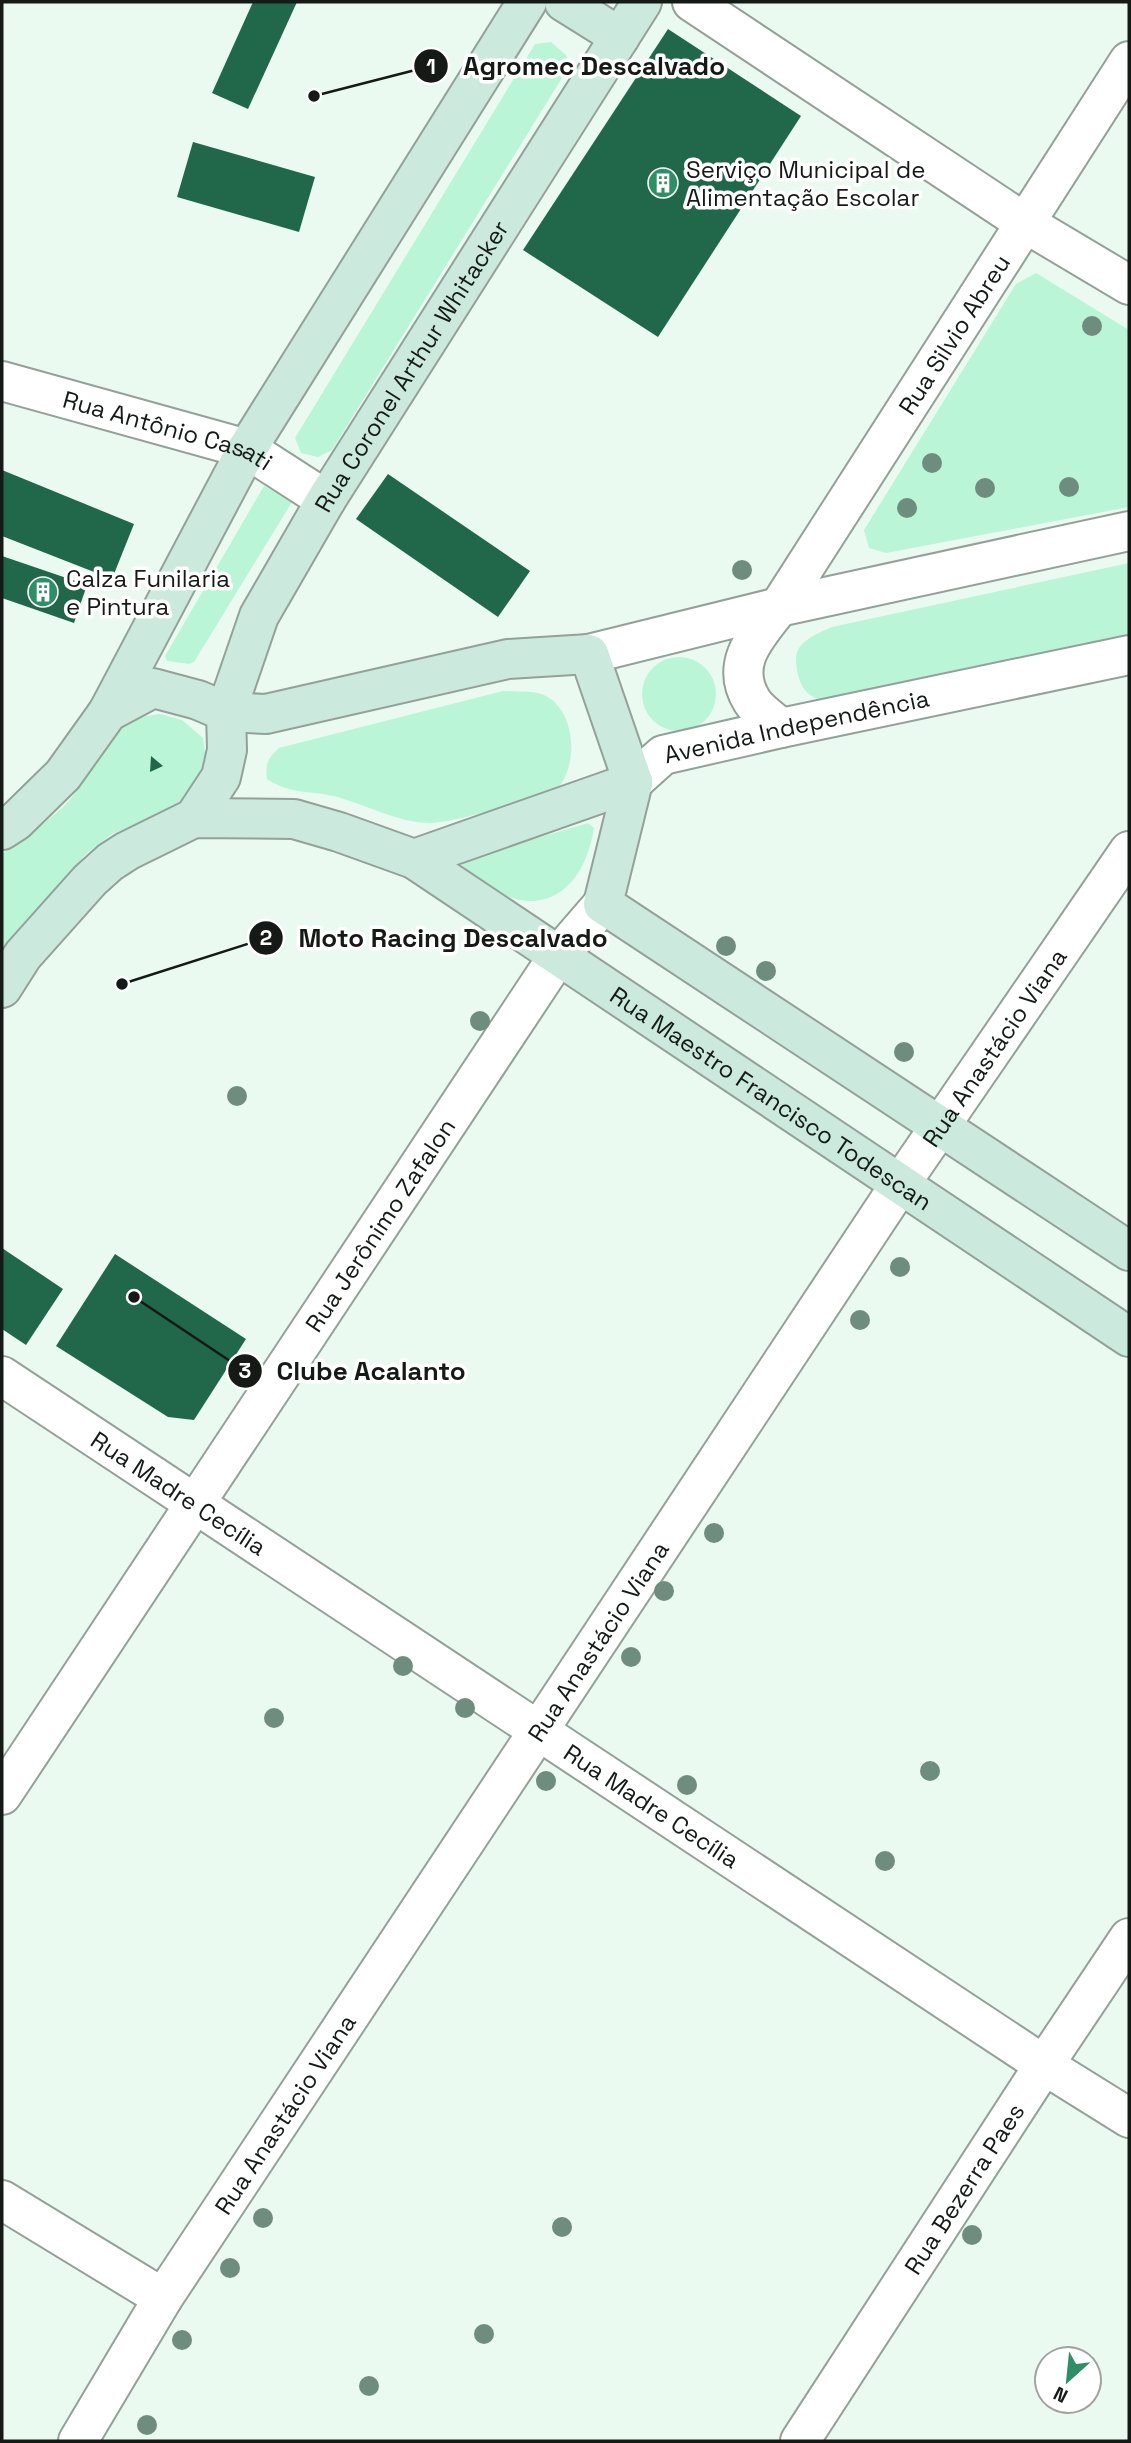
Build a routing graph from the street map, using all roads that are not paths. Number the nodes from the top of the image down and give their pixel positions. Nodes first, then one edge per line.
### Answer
1 (527, 2) edge
2 (564, 2) edge
3 (642, 2) edge
4 (692, 2) edge
5 (620, 37) junction
6 (1129, 61) edge
7 (1025, 223) junction
8 (1129, 285) edge
9 (2, 382) edge
10 (247, 449) junction
11 (326, 500) junction
12 (1129, 531) edge
13 (779, 607) junction
14 (589, 654) junction
15 (1129, 655) edge
16 (108, 712) junction
17 (226, 712) junction
18 (781, 728) junction
19 (633, 782) junction
20 (194, 818) junction
21 (2, 830) edge
22 (1129, 851) edge
23 (414, 859) junction
24 (603, 904) junction
25 (558, 956) junction
26 (2, 988) edge
27 (939, 1126) junction
28 (901, 1182) junction
29 (1129, 1251) edge
30 (1129, 1337) edge
31 (2, 1376) edge
32 (194, 1502) junction
33 (539, 1730) junction
34 (2, 1795) edge
35 (1129, 1938) edge
36 (1044, 2065) junction
37 (1129, 2118) edge
38 (2, 2200) edge
39 (163, 2298) junction
40 (78, 2441) edge
41 (800, 2441) edge

1 - 10 main road
2 - 5 main road
3 - 5 main road, Rua Coronel Arthur Whitacker
4 - 7 street
5 - 11 main road, Rua Coronel Arthur Whitacker
6 - 7 street, Rua Silvio Abreu
7 - 8 street
7 - 13 street, Rua Silvio Abreu
9 - 10 street, Rua Antônio Casati
10 - 11 street, Rua Antônio Casati
10 - 16 main road
11 - 17 main road, Rua Coronel Arthur Whitacker
12 - 13 street
13 - 14 street
13 - 18 street, Rua Silvio Abreu
14 - 17 main road
14 - 19 main road
15 - 18 street, Avenida Independência
16 - 17 main road
16 - 21 main road
17 - 20 main road, Rua Coronel Arthur Whitacker
18 - 19 street, Avenida Independência
19 - 23 main road, Avenida Independência
19 - 24 main road
20 - 23 main road
20 - 26 main road
22 - 27 street, Rua Anastácio Viana
23 - 25 main road, Rua Maestro Francisco Todescan
24 - 25 street, Rua Jerônimo Zafalon
24 - 27 main road
25 - 28 main road, Rua Maestro Francisco Todescan
25 - 32 street, Rua Jerônimo Zafalon
27 - 28 street, Rua Anastácio Viana
27 - 29 main road
28 - 30 main road, Rua Maestro Francisco Todescan
28 - 33 street, Rua Anastácio Viana
31 - 32 street, Rua Madre Cecília
32 - 33 street, Rua Madre Cecília
32 - 34 street, Rua Jerônimo Zafalon
33 - 36 street, Rua Madre Cecília
33 - 39 street, Rua Anastácio Viana
35 - 36 street, Rua Bezerra Paes
36 - 37 street, Rua Madre Cecília
36 - 41 street, Rua Bezerra Paes
38 - 39 street
39 - 40 street, Rua Anastácio Viana

